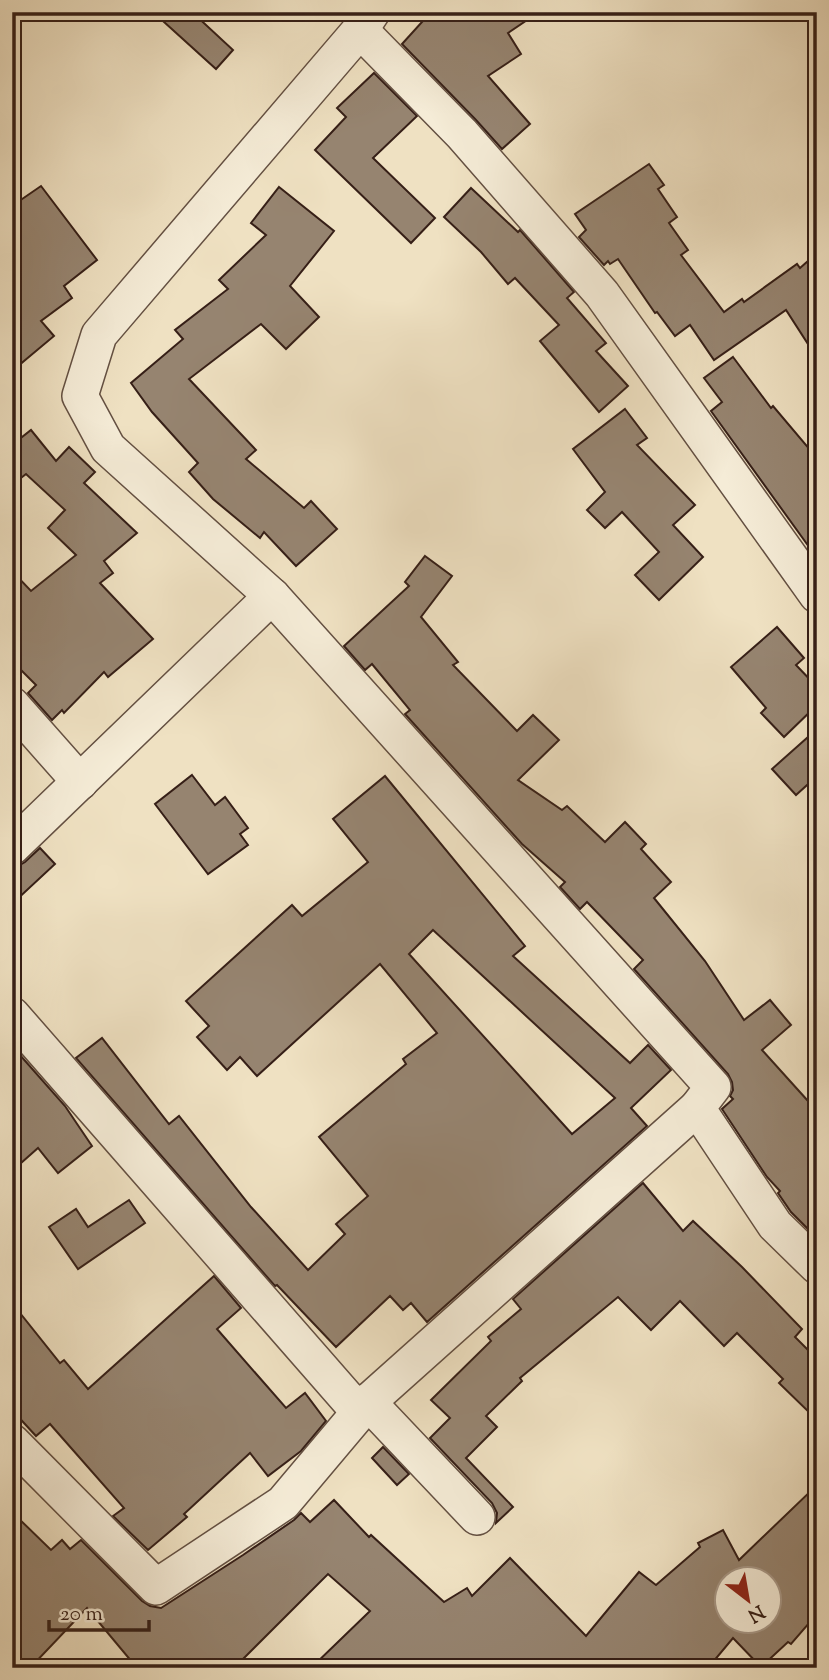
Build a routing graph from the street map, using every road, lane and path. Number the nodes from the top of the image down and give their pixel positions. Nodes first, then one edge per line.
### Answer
1 (366, 21) edge
2 (817, 595) edge
3 (272, 596) junction
4 (12, 705) edge
5 (80, 782) junction
6 (12, 847) edge
7 (12, 1015) edge
8 (698, 1108) junction
9 (817, 1266) edge
10 (368, 1402) junction
11 (12, 1442) edge
12 (477, 1517) dead end

1 - 2 street
1 - 3 street
3 - 5 street
3 - 8 street
4 - 5 street
5 - 6 street
7 - 10 street
8 - 9 street
8 - 10 street
10 - 11 street
10 - 12 street

